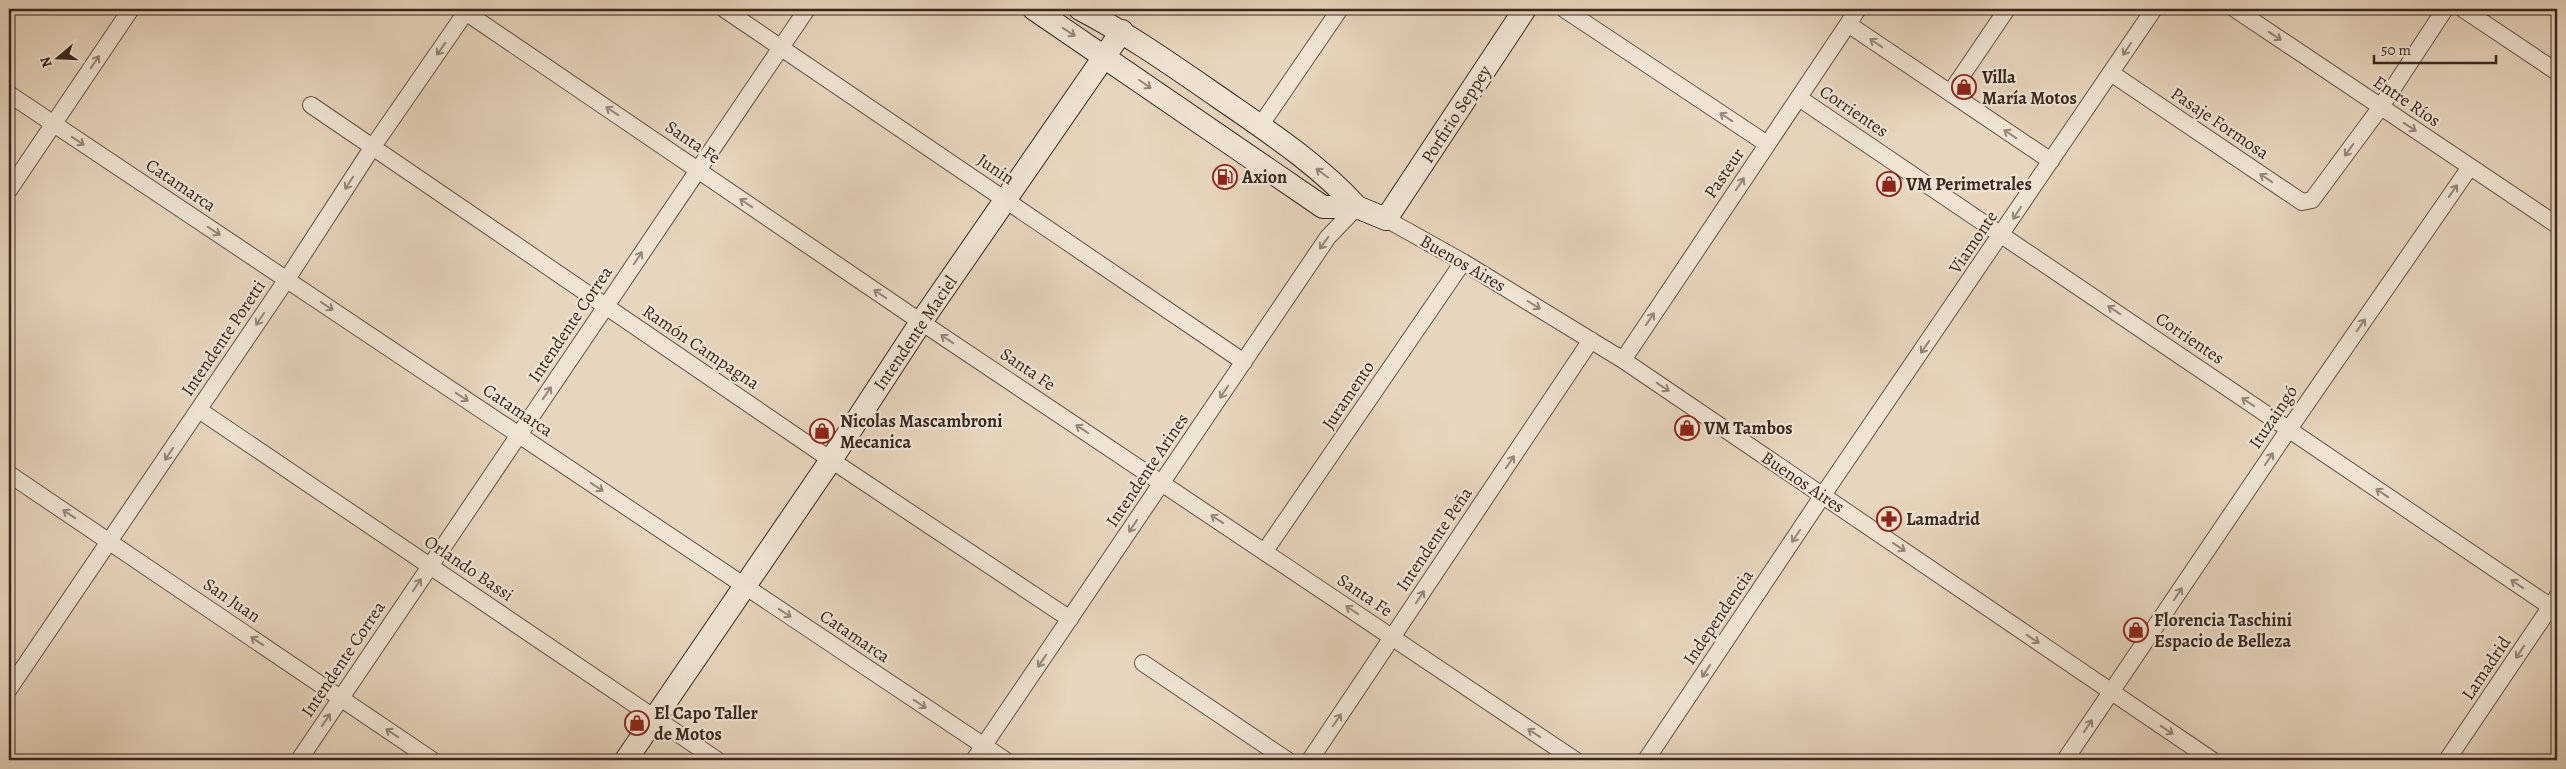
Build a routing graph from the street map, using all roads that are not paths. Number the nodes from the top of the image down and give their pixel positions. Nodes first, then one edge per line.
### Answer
1 (131, 9) edge
2 (724, 9) edge
3 (807, 9) edge
4 (1034, 9) edge
5 (1080, 9) edge
6 (1340, 9) edge
7 (1525, 9) edge
8 (1564, 9) edge
9 (1858, 9) edge
10 (2007, 9) edge
11 (2154, 9) edge
12 (2235, 9) edge
13 (2445, 9) edge
14 (2463, 9) edge
15 (465, 10) edge
16 (1848, 24) junction
17 (1122, 31) junction
18 (781, 47) junction
19 (1105, 56) junction
20 (2557, 72) edge
21 (2111, 74) junction
22 (1950, 93) junction
23 (9, 94) edge
24 (1799, 98) junction
25 (311, 105) dead end
26 (2380, 108) junction
27 (53, 124) junction
28 (1260, 126) junction
29 (1767, 144) junction
30 (372, 148) junction
31 (2051, 161) junction
32 (2470, 166) junction
33 (698, 170) junction
34 (9, 190) edge
35 (1005, 199) junction
36 (1357, 207) junction
37 (1386, 219) junction
38 (2557, 225) edge
39 (2003, 234) junction
40 (1463, 262) junction
41 (287, 279) junction
42 (606, 306) junction
43 (920, 322) junction
44 (1591, 340) junction
45 (1623, 360) junction
46 (1244, 362) junction
47 (199, 410) junction
48 (2288, 430) junction
49 (519, 435) junction
50 (831, 460) junction
51 (9, 474) edge
52 (1163, 482) junction
53 (1823, 495) junction
54 (110, 541) junction
55 (1265, 552) junction
56 (430, 566) junction
57 (744, 586) junction
58 (2555, 605) edge
59 (1070, 619) junction
60 (1392, 638) junction
61 (1143, 663) dead end
62 (9, 689) edge
63 (2111, 692) junction
64 (340, 698) junction
65 (654, 718) junction
66 (984, 746) junction
67 (299, 760) edge
68 (432, 760) edge
69 (626, 760) edge
70 (716, 760) edge
71 (974, 760) edge
72 (1005, 760) edge
73 (1287, 760) edge
74 (1310, 760) edge
75 (1575, 760) edge
76 (1646, 760) edge
77 (2065, 760) edge
78 (2212, 760) edge
79 (2447, 760) edge

27 -> 1 street
2 - 18 street, Junin
3 - 18 street, Intendente Correa
4 -> 19 main road, Buenos Aires
5 - 17 main road, Buenos Aires
6 - 28 street
7 - 37 main road, Porfirio Seppey
29 -> 8 street
9 - 16 street, Pasteur
10 - 22 street
11 -> 21 street, Viamonte
12 -> 26 street, Entre Ríos
13 - 26 street
14 - 20 street
15 -> 30 street, Intendente Poretti
33 -> 15 street, Santa Fe
22 -> 16 street
16 - 24 street, Pasteur
17 - 19 main road, Intendente Maciel
17 - 28 main road, Buenos Aires
18 - 33 street, Intendente Correa
18 - 35 street, Junin
19 - 35 main road, Intendente Maciel
19 -> 36 main road, Buenos Aires
26 -> 21 street, Pasaje Formosa
21 - 31 street, Viamonte
31 -> 22 street
23 - 27 street, Catamarca
24 - 29 street, Pasteur
24 - 39 street, Corrientes
25 - 30 street, Ramón Campagna
26 -> 32 street, Entre Ríos
27 - 34 street
27 -> 41 street, Catamarca
36 -> 28 main road, Buenos Aires
45 -> 29 street, Pasteur
30 -> 41 street, Intendente Poretti
30 - 42 street, Ramón Campagna
31 -> 39 street, Viamonte
32 - 38 street, Entre Ríos
48 -> 32 street, Ituzaingó
42 -> 33 street, Intendente Correa
43 -> 33 street, Santa Fe
35 - 43 main road, Intendente Maciel
35 - 46 street, Junin
36 - 37 main road, Buenos Aires
36 -> 46 street, Intendente Arines
37 - 40 street, Buenos Aires
48 -> 39 street, Corrientes
39 -> 53 street, Viamonte
40 -> 44 street, Buenos Aires
40 - 55 street, Juramento
41 -> 47 street, Intendente Poretti
41 -> 49 street, Catamarca
49 -> 42 street, Intendente Correa
42 - 50 street, Ramón Campagna
43 - 50 main road, Intendente Maciel
52 -> 43 street, Santa Fe
44 - 45 street, Buenos Aires
60 -> 44 street, Intendente Peña
45 -> 53 street, Buenos Aires
46 -> 52 street, Intendente Arines
47 -> 54 street, Intendente Poretti
47 - 56 street, Orlando Bassi
58 -> 48 street, Corrientes
63 -> 48 street, Ituzaingó
49 - 56 street, Intendente Correa
49 -> 57 street, Catamarca
50 - 57 main road, Intendente Maciel
50 - 59 street, Ramón Campagna
54 -> 51 street, San Juan
55 -> 52 street, Santa Fe
52 -> 59 street, Intendente Arines
53 -> 63 street, Buenos Aires
53 -> 76 street, Independencia
54 - 62 street, Intendente Poretti
64 -> 54 street, San Juan
60 -> 55 street, Santa Fe
64 -> 56 street, Intendente Correa
56 - 65 street, Orlando Bassi
57 - 65 main road, Intendente Maciel
57 -> 66 street, Catamarca
58 -> 79 street, Lamadrid
59 -> 66 street, Intendente Arines
74 -> 60 street, Intendente Peña
75 -> 60 street, Santa Fe
61 - 73 street
77 -> 63 street, Ituzaingó
63 -> 78 street, Buenos Aires
67 -> 64 street, Intendente Correa
68 -> 64 street, San Juan
65 - 69 main road, Intendente Maciel
65 - 70 street, Orlando Bassi
66 - 71 street, Intendente Arines
66 - 72 street, Catamarca

